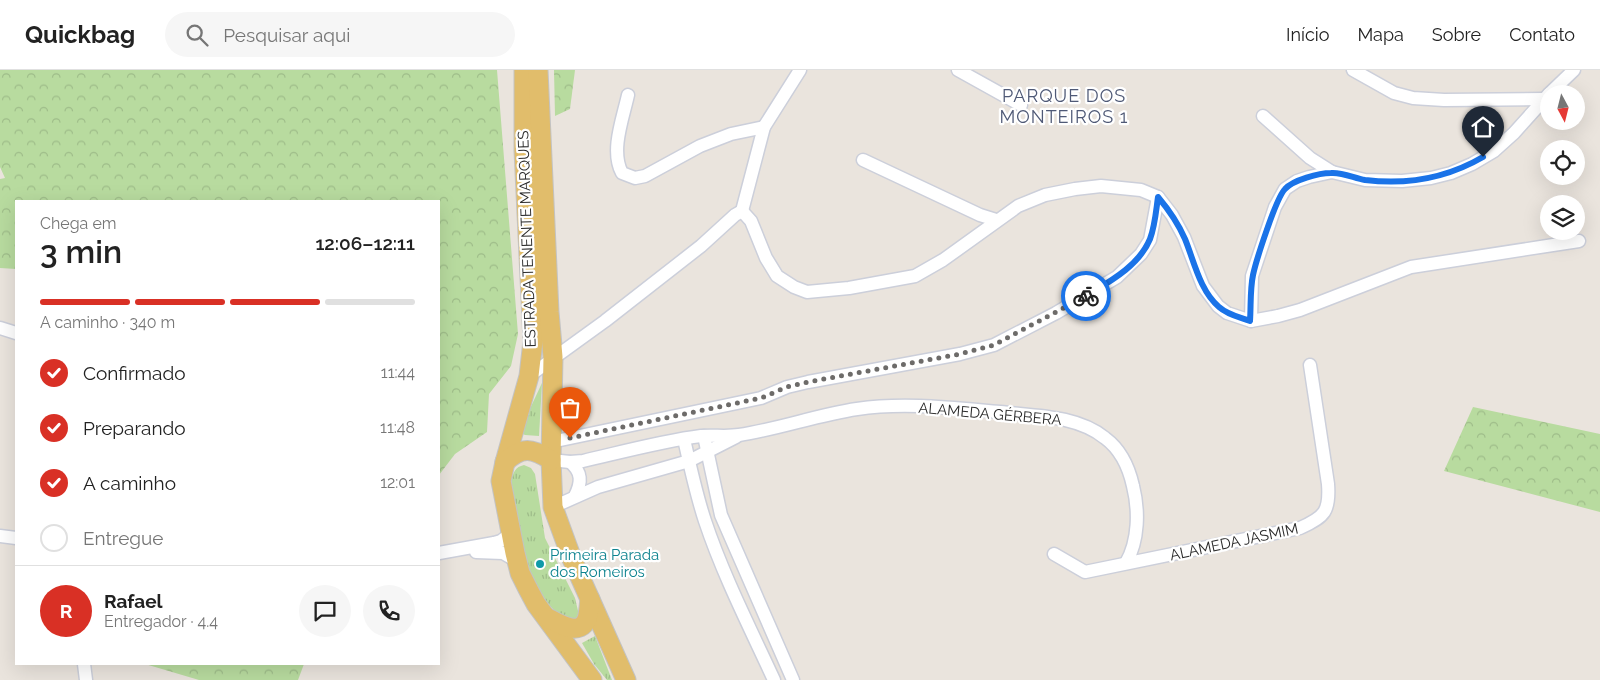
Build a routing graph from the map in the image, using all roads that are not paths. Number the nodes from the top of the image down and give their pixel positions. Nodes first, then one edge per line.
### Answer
1 (524, 70) edge
2 (538, 70) edge
3 (800, 70) edge
4 (958, 70) edge
5 (1352, 70) edge
6 (1574, 70) edge
7 (1558, 85) edge
8 (628, 95) dead end
9 (1540, 96) edge
10 (1540, 104) edge
11 (1021, 105) dead end
12 (1263, 116) dead end
13 (764, 127) junction
14 (864, 160) dead end
15 (1332, 172) junction
16 (1158, 197) junction
17 (742, 211) junction
18 (996, 220) junction
19 (1579, 241) dead end
20 (1250, 321) junction
21 (0, 328) edge
22 (15, 334) edge
23 (554, 357) junction
24 (1310, 365) dead end
25 (529, 376) junction
26 (738, 435) junction
27 (704, 436) junction
28 (684, 439) junction
29 (551, 451) junction
30 (707, 452) junction
31 (689, 461) junction
32 (505, 462) junction
33 (570, 462) junction
34 (575, 496) junction
35 (553, 507) junction
36 (511, 533) junction
37 (0, 536) edge
38 (15, 538) edge
39 (445, 552) edge
40 (1054, 554) dead end
41 (517, 561) junction
42 (1126, 563) junction
43 (590, 599) junction
44 (547, 617) junction
45 (84, 665) edge
46 (86, 680) edge
47 (592, 680) edge
48 (626, 680) edge
49 (774, 680) edge
50 (793, 680) edge

1 - 25 main road, ESTRADA TENENTE MARQUES
2 - 23 main road, ESTRADA TENENTE MARQUES
3 - 13 street
4 - 11 street
5 - 9 street
6 - 7 street
8 - 13 street
10 - 15 street
12 - 15 street
13 - 17 street
14 - 18 street
15 - 20 street
16 - 18 street
16 - 20 street
16 - 29 street
17 - 18 street
17 - 23 street
19 - 20 street
21 - 22 street
23 - 25 street
23 - 29 main road, ESTRADA TENENTE MARQUES
24 - 42 street, ALAMEDA JASMIM
25 - 32 main road, ESTRADA TENENTE MARQUES
26 - 27 street, ALAMEDA GÉRBERA
26 - 30 street, ALAMEDA GÉRBERA
26 - 42 street, ALAMEDA GÉRBERA
27 - 28 street, ALAMEDA GÉRBERA
27 - 30 street
28 - 31 street
28 - 33 street, ALAMEDA GÉRBERA
29 - 32 main road
29 - 33 street, ALAMEDA GÉRBERA
29 - 35 main road, ESTRADA TENENTE MARQUES
30 - 31 street, ALAMEDA GÉRBERA
30 - 50 street
31 - 34 street, ALAMEDA GÉRBERA
31 - 49 street
32 - 36 main road, ESTRADA TENENTE MARQUES
33 - 34 street
34 - 35 street, ALAMEDA GÉRBERA
35 - 43 main road, ESTRADA TENENTE MARQUES
36 - 39 street
36 - 41 main road, ESTRADA TENENTE MARQUES
37 - 38 street
39 - 41 street
40 - 42 street, ALAMEDA JASMIM
41 - 44 main road, ESTRADA TENENTE MARQUES
43 - 44 main road
43 - 48 main road, ESTRADA TENENTE MARQUES
44 - 47 main road, ESTRADA TENENTE MARQUES
45 - 46 street

